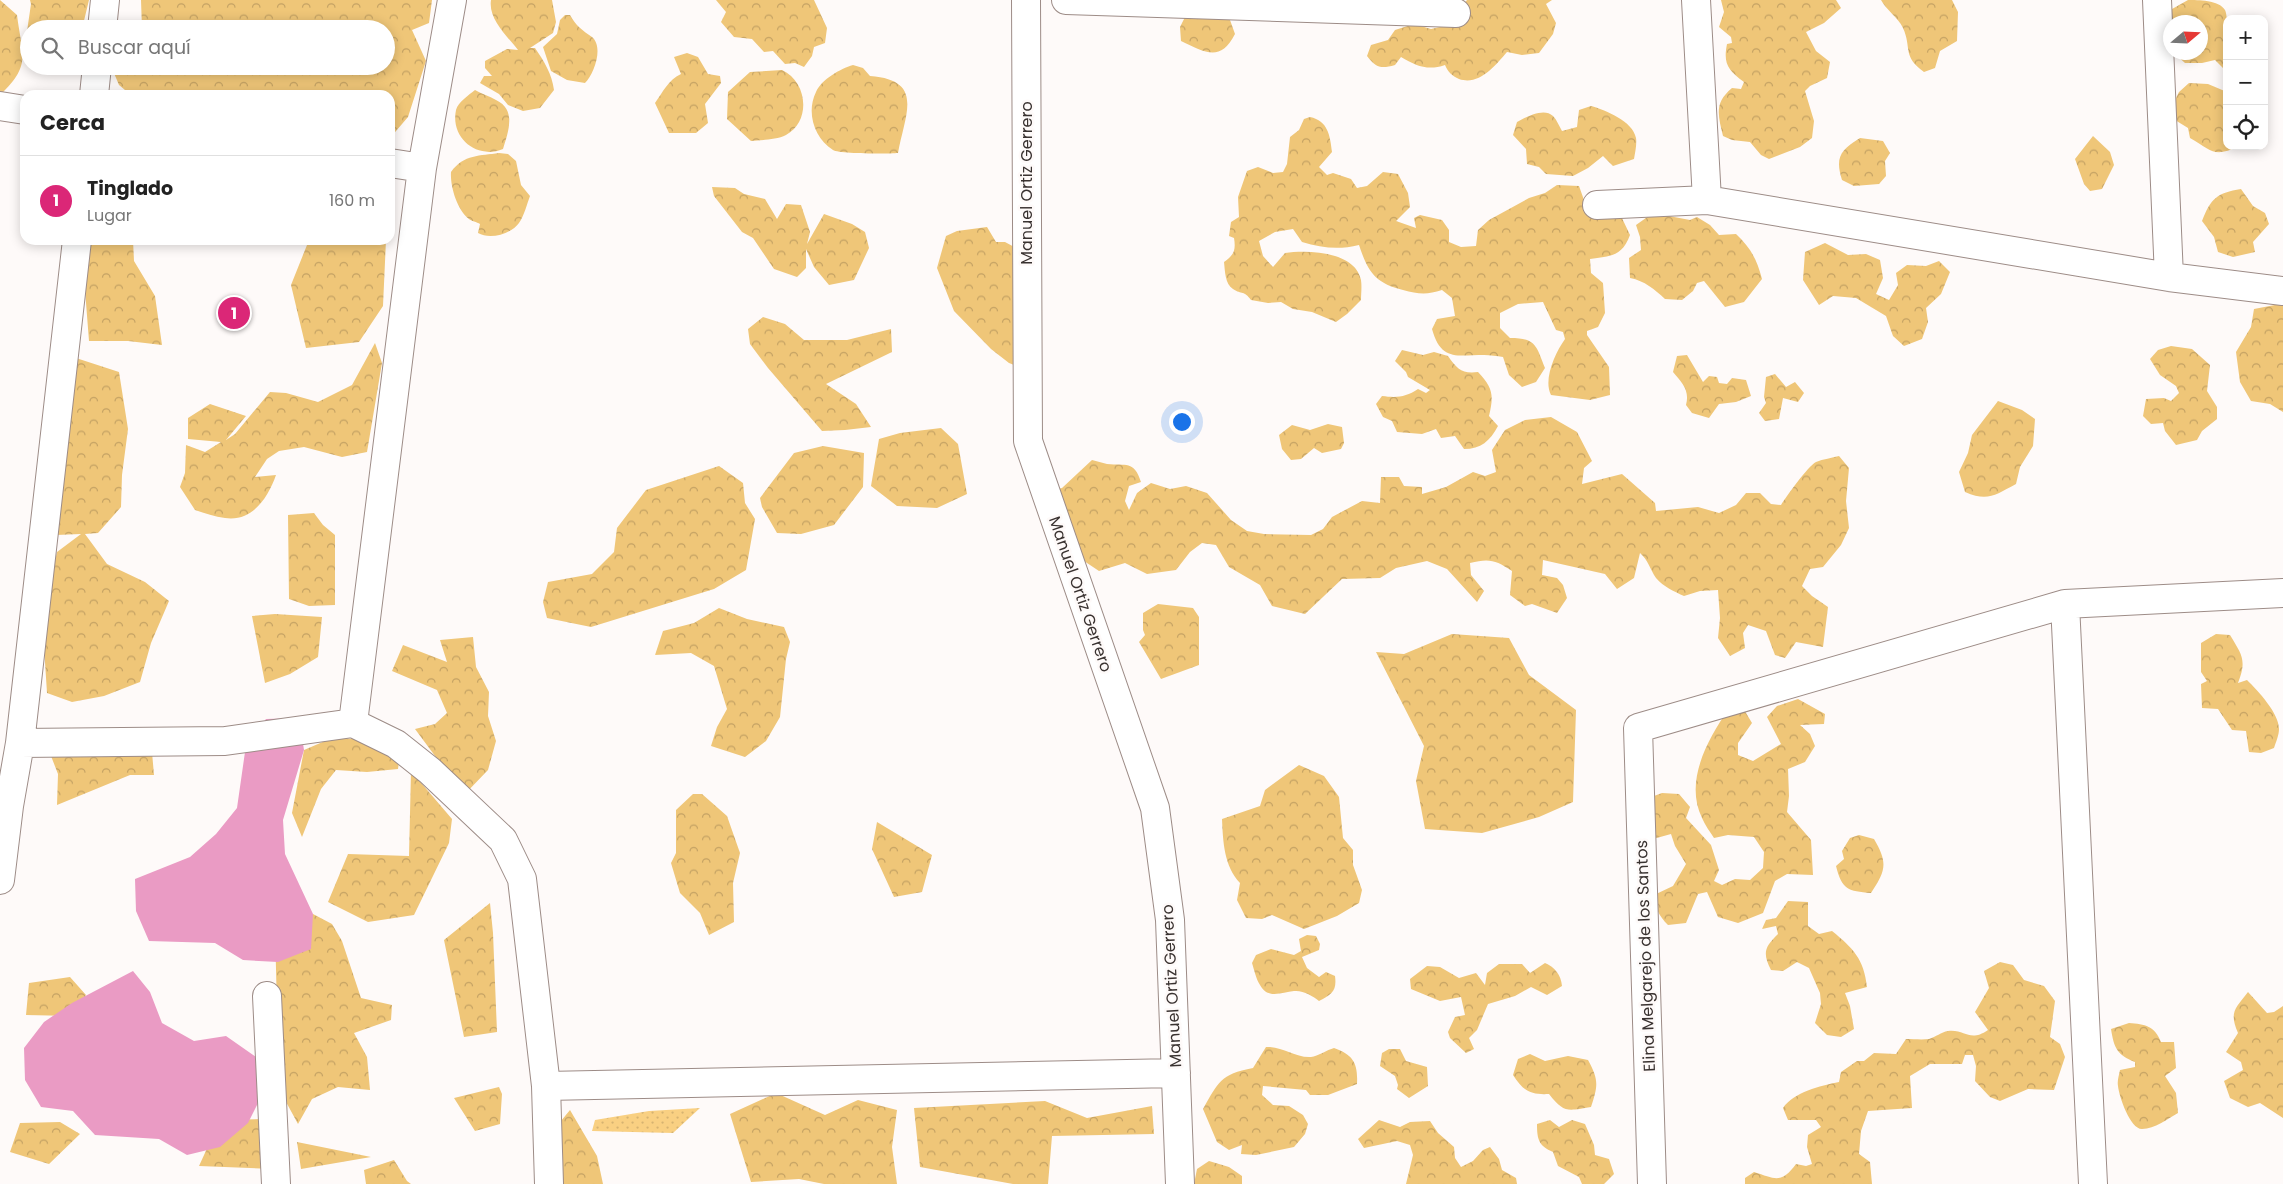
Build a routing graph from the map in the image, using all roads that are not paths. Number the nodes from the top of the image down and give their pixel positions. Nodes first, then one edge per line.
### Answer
1 (105, 0) edge
2 (452, 0) edge
3 (1026, 0) edge
4 (1066, 0) edge
5 (1696, 0) edge
6 (2157, 0) edge
7 (1456, 13) dead end
8 (103, 20) edge
9 (96, 75) edge
10 (95, 90) edge
11 (0, 106) edge
12 (20, 109) edge
13 (395, 164) edge
14 (422, 168) junction
15 (1707, 200) junction
16 (1597, 205) dead end
17 (76, 245) edge
18 (2169, 277) junction
19 (2283, 291) edge
20 (2283, 593) edge
21 (2065, 604) junction
22 (353, 723) junction
23 (20, 744) junction
24 (4, 805) edge
25 (0, 880) edge
26 (267, 996) dead end
27 (1176, 1073) junction
28 (546, 1086) junction
29 (276, 1184) edge
30 (549, 1184) edge
31 (1180, 1184) edge
32 (1652, 1184) edge
33 (2093, 1184) edge

1 - 8 street
2 - 14 street
3 - 27 street, Manuel Ortiz Gerrero
4 - 7 street
5 - 15 street
6 - 18 street
9 - 10 street
11 - 12 street
13 - 14 street
14 - 22 street
15 - 16 street
15 - 18 street
17 - 23 street
18 - 19 street
20 - 21 street
21 - 32 street, Elina Melgarejo de los Santos
21 - 33 street
22 - 23 street
22 - 28 street
23 - 24 street
24 - 25 street
26 - 29 street
27 - 28 street
27 - 31 street, Manuel Ortiz Gerrero
28 - 30 street

